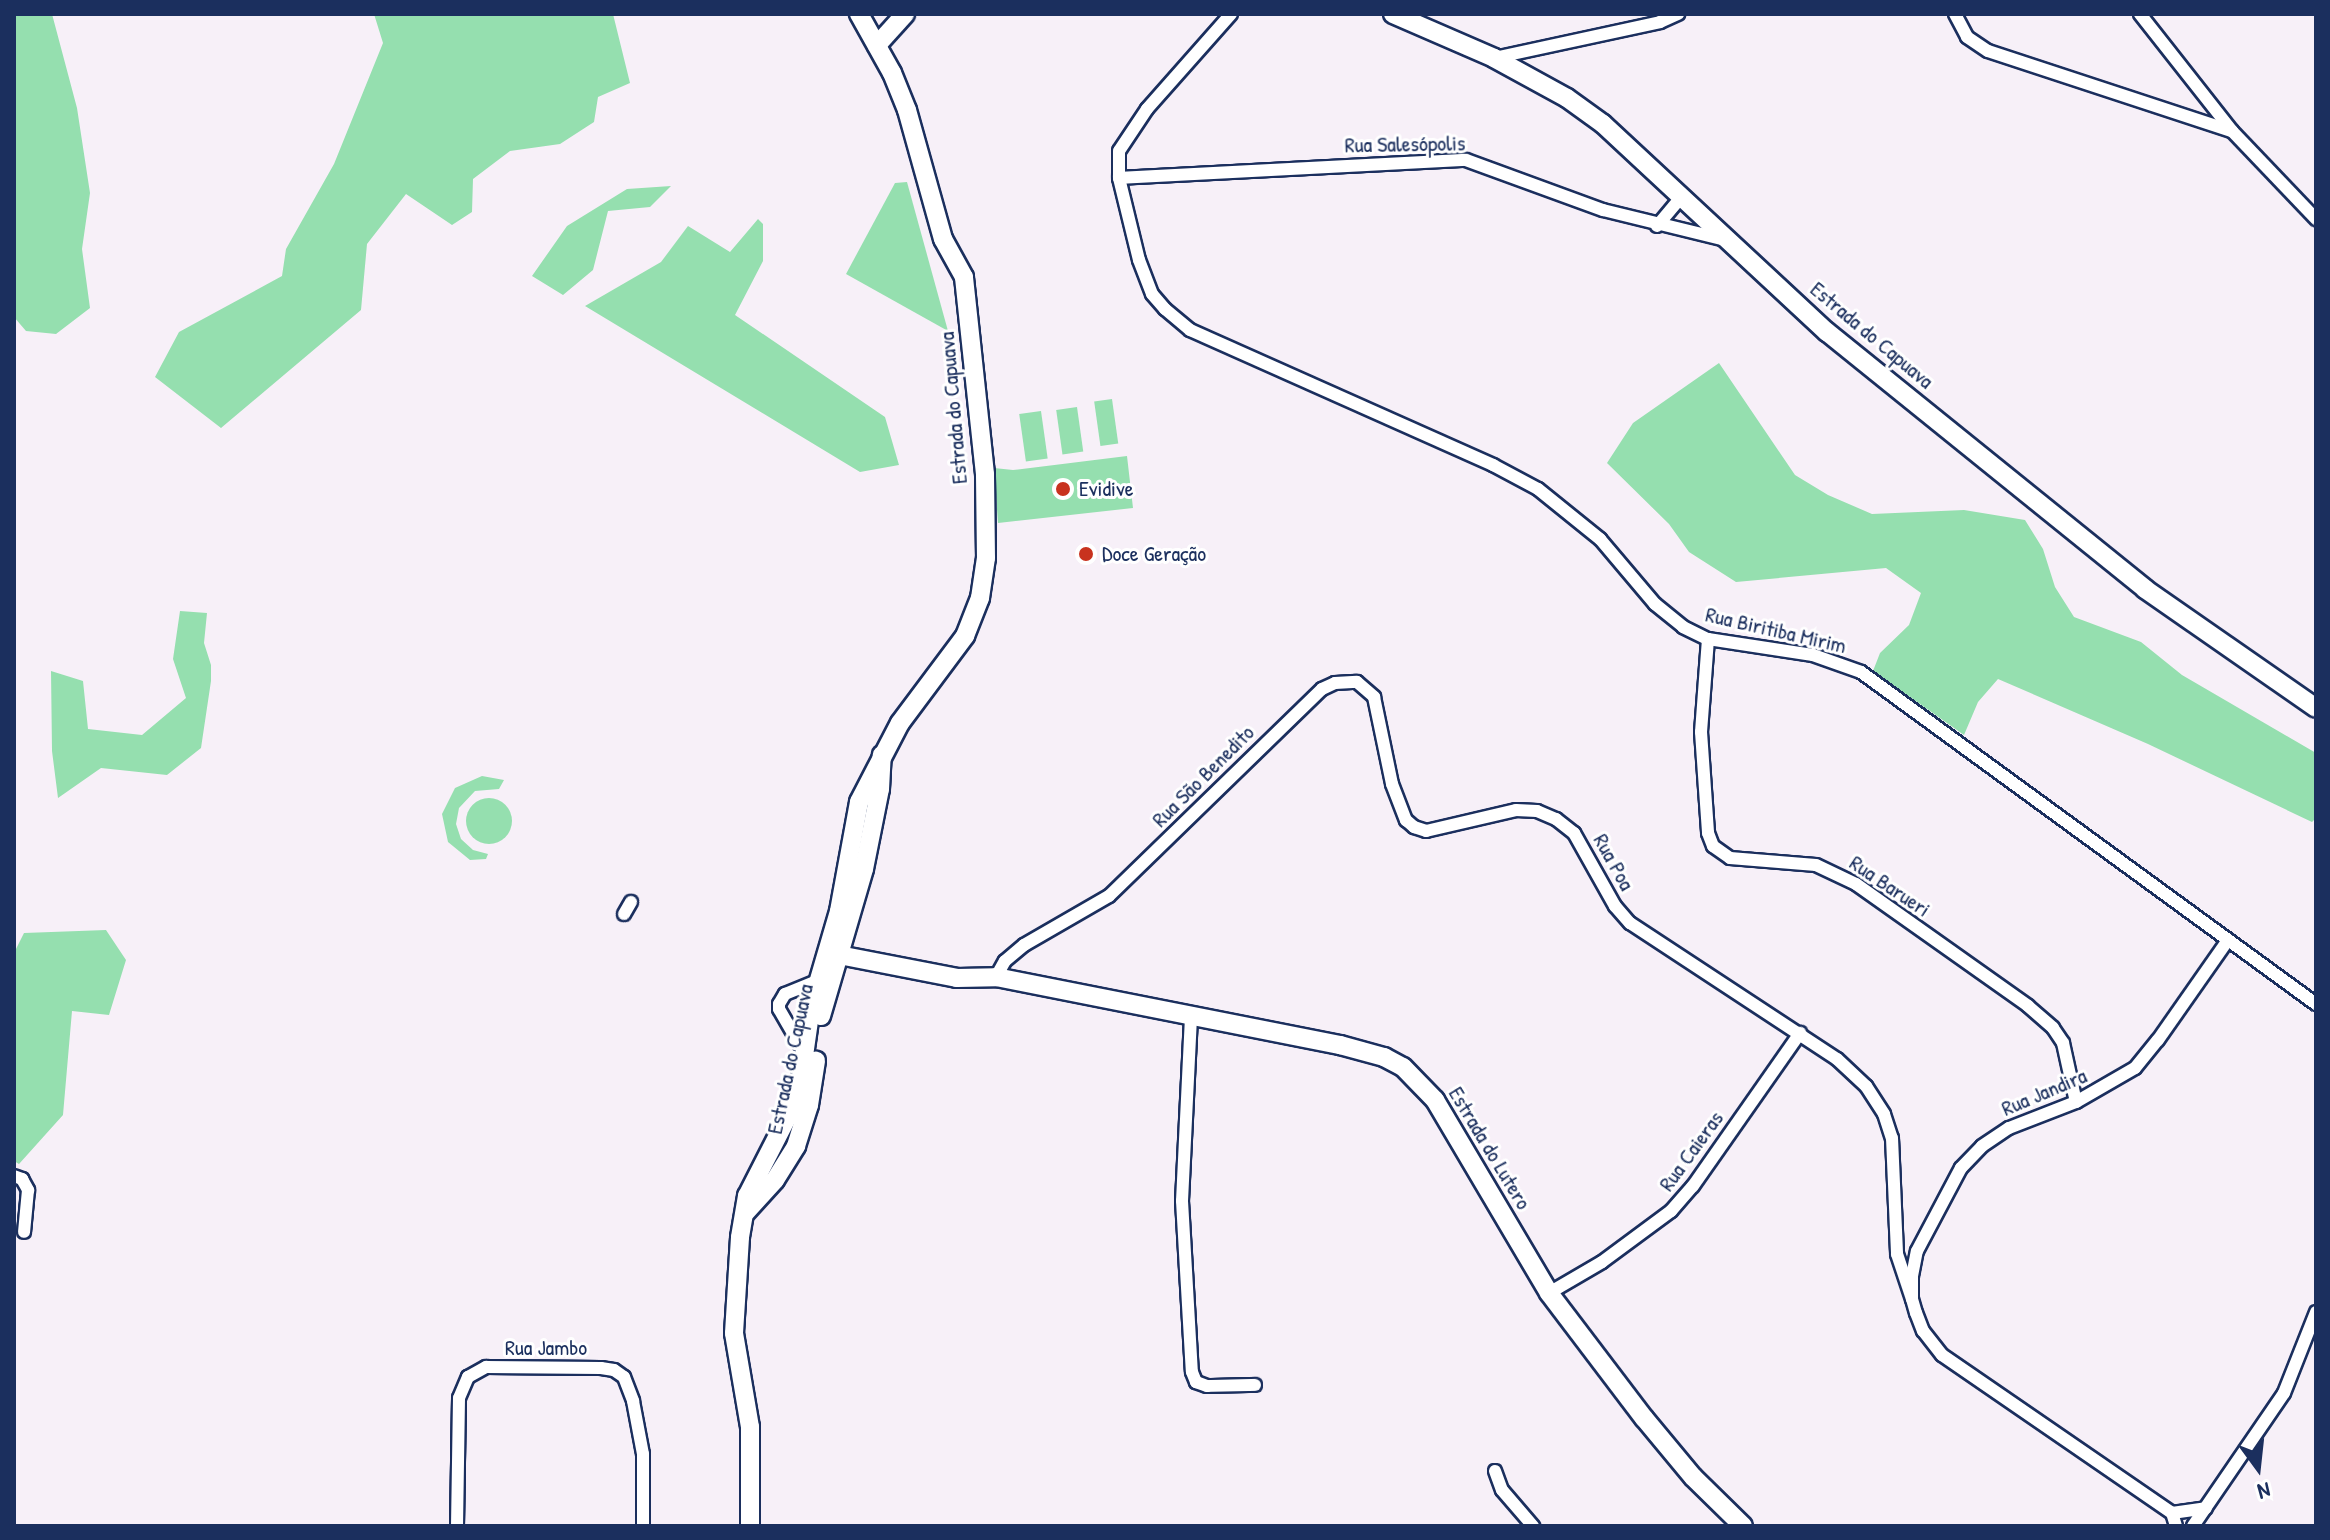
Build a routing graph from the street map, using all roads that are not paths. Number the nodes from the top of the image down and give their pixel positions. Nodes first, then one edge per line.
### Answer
1 (859, 14) edge
2 (905, 14) edge
3 (1231, 14) edge
4 (1393, 14) edge
5 (1678, 14) edge
6 (1955, 14) edge
7 (2140, 14) edge
8 (877, 45) junction
9 (1494, 58) junction
10 (2232, 131) junction
11 (1119, 178) junction
12 (1683, 195) junction
13 (2316, 219) edge
14 (1657, 226) junction
15 (1728, 241) junction
16 (1708, 639) junction
17 (2316, 708) edge
18 (882, 755) junction
19 (1392, 784) joint
20 (856, 812) junction
21 (875, 816) junction
22 (631, 902) dead end
23 (624, 914) dead end
24 (2228, 940) junction
25 (840, 950) junction
26 (996, 977) junction
27 (817, 981) junction
28 (2316, 1004) edge
29 (1191, 1017) junction
30 (1800, 1033) junction
31 (805, 1054) junction
32 (2076, 1102) junction
33 (778, 1136) junction
34 (796, 1146) junction
35 (14, 1176) edge
36 (742, 1217) junction
37 (24, 1232) dead end
38 (1917, 1251) junction
39 (1897, 1254) junction
40 (1549, 1293) junction
41 (1912, 1299) junction
42 (2316, 1312) edge
43 (1255, 1385) dead end
44 (1495, 1471) dead end
45 (2206, 1508) junction
46 (2174, 1520) edge
47 (1735, 1523) edge
48 (457, 1526) edge
49 (643, 1526) edge
50 (750, 1526) edge
51 (1533, 1526) edge
52 (2193, 1526) edge

1 - 8 street, Estrada do Capuava
2 - 8 street
3 - 11 street
4 - 9 street, Estrada do Capuava
5 - 9 street
6 - 10 street
7 - 10 street
8 - 18 street, Estrada do Capuava
9 - 12 street, Estrada do Capuava
10 - 13 street
11 - 14 street, Rua Salesópolis
11 - 16 street, Rua Biritiba Mirim
12 - 14 street
12 - 15 street, Estrada do Capuava
14 - 15 street, Rua Salesópolis
15 - 17 street, Estrada do Capuava
16 - 24 street, Rua Biritiba Mirim
16 - 32 street, Rua Barueri
18 - 20 street, Estrada do Capuava
18 - 21 street, Estrada do Capuava
19 - 26 street, Rua São Benedito
19 - 30 street, Rua Poa
20 - 21 street
20 - 27 street, Estrada do Capuava
21 - 25 street, Estrada do Capuava
22 - 23 street
24 - 28 street, Rua Biritiba Mirim
24 - 32 street, Rua Jandira
25 - 26 street, Estrada do Lutero
25 - 34 street, Estrada do Capuava
26 - 29 street, Estrada do Lutero
27 - 31 street, Estrada do Capuava
27 - 31 street
29 - 40 street, Estrada do Lutero
29 - 43 street
30 - 39 street, Rua Jandira
30 - 40 street, Rua Caieras
31 - 33 street, Estrada do Capuava
32 - 38 street, Rua Jandira
33 - 34 street
33 - 36 street, Estrada do Capuava
34 - 36 street, Estrada do Capuava
35 - 37 street
36 - 50 street, Estrada do Capuava
38 - 39 street
38 - 41 street, Rua Jandira
39 - 41 street, Rua Jandira
40 - 47 street, Estrada do Lutero
41 - 46 street, Rua Jandira
42 - 45 street
44 - 51 street
45 - 46 street, Rua Jandira
45 - 52 street
48 - 49 street, Rua Jambo

